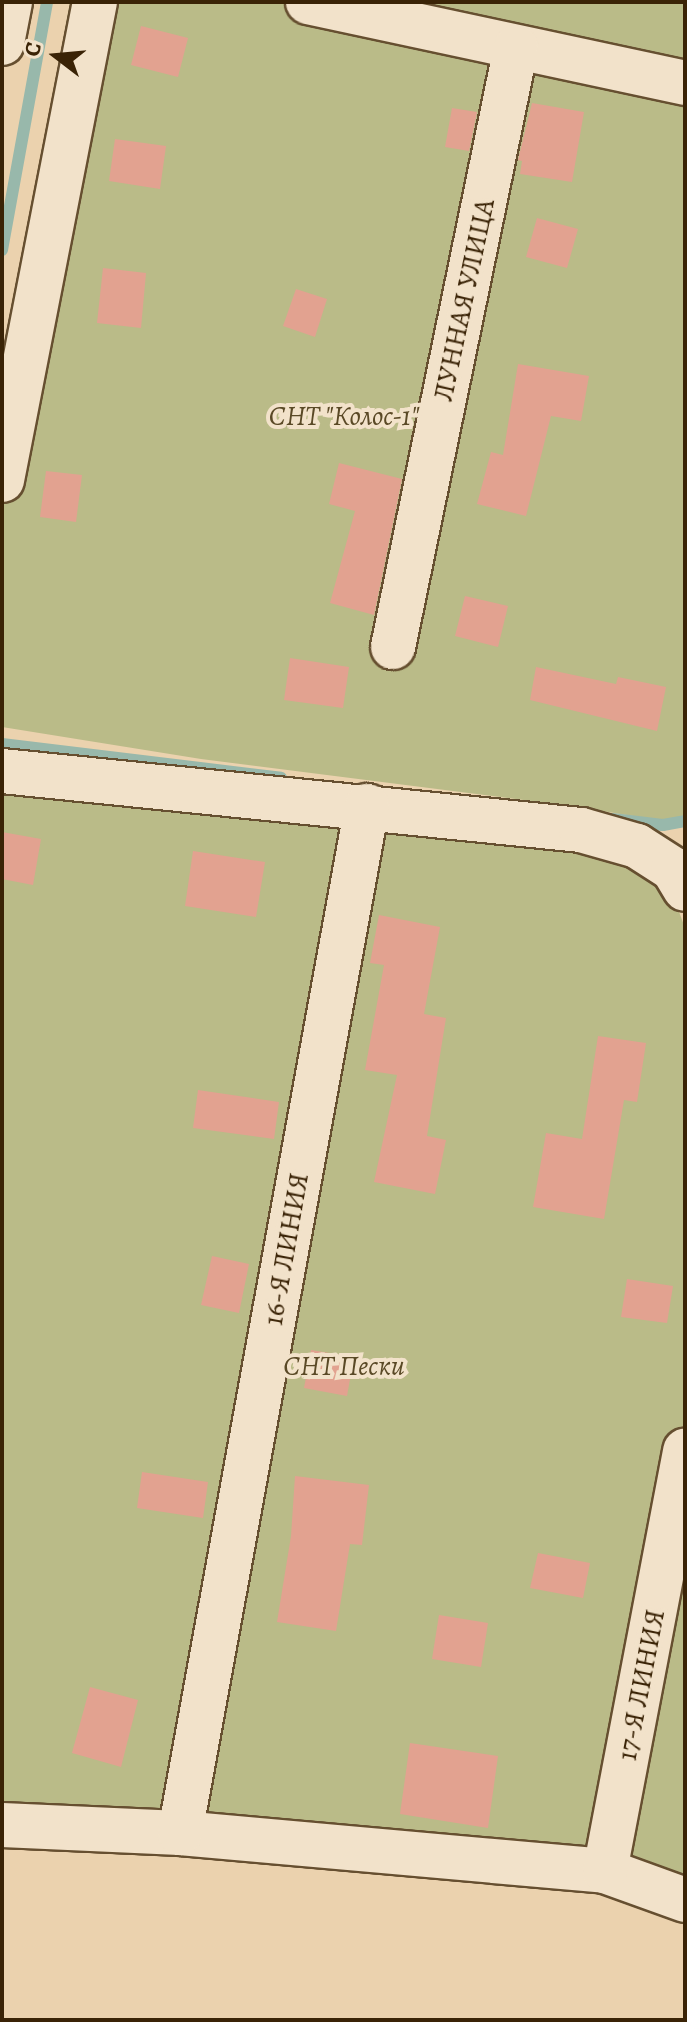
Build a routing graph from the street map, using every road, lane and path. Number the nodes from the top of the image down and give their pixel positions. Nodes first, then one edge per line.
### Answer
1 (10, 2) edge
2 (95, 2) edge
3 (308, 2) edge
4 (2, 43) edge
5 (516, 47) junction
6 (685, 83) edge
7 (2, 480) edge
8 (393, 647) dead end
9 (2, 771) edge
10 (367, 806) junction
11 (685, 889) edge
12 (685, 1451) edge
13 (2, 1825) edge
14 (180, 1833) junction
15 (605, 1871) junction
16 (685, 1900) edge

1 - 4 street
2 - 7 street
3 - 5 street
5 - 6 street
5 - 8 street, ЛУННАЯ УЛИЦА
9 - 10 street
10 - 11 street
10 - 14 street, 16-Я ЛИНИЯ
12 - 15 street, 17-Я ЛИНИЯ
13 - 14 street
14 - 15 street
15 - 16 street

